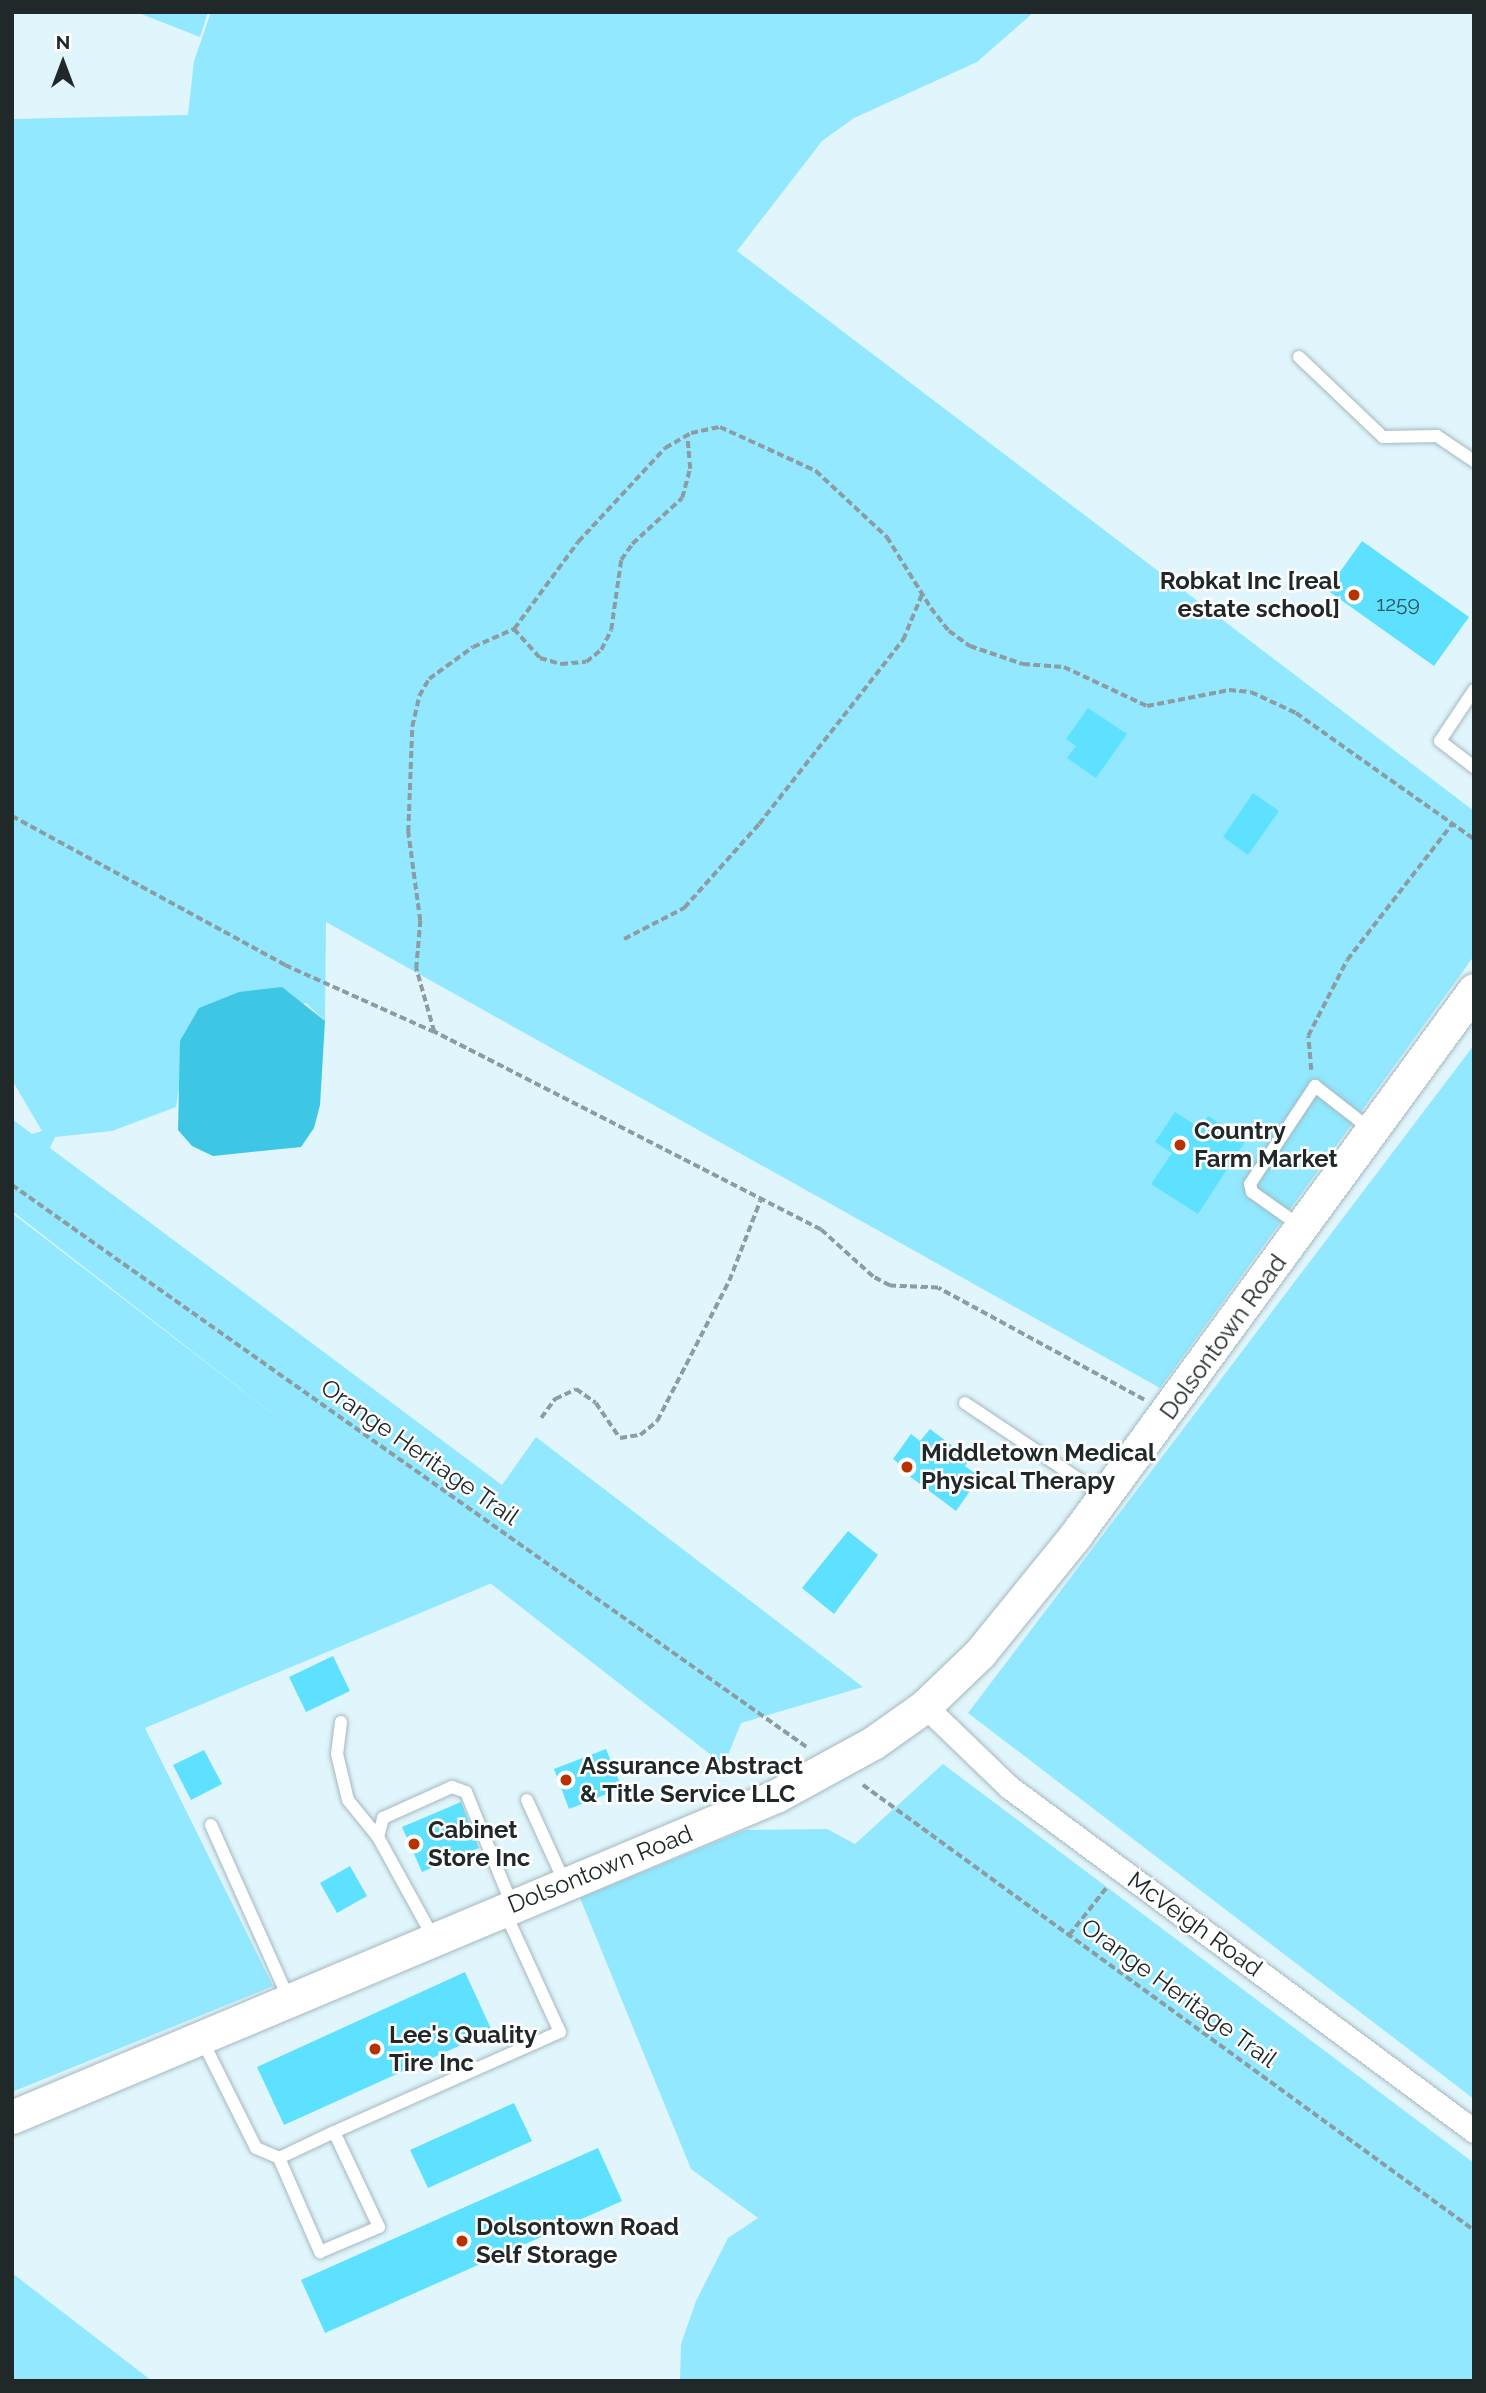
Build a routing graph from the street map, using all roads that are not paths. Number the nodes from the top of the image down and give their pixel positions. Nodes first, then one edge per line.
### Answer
1 (1299, 357) dead end
2 (1474, 461) edge
3 (1474, 690) edge
4 (1474, 767) edge
5 (1474, 990) edge
6 (1373, 1131) junction
7 (1303, 1228) junction
8 (965, 1403) dead end
9 (1105, 1496) junction
10 (925, 1706) junction
11 (341, 1722) dead end
12 (527, 1800) dead end
13 (211, 1825) dead end
14 (378, 1837) junction
15 (565, 1883) junction
16 (508, 1907) junction
17 (433, 1937) junction
18 (290, 1999) junction
19 (201, 2038) junction
20 (12, 2117) edge
21 (1474, 2131) edge
22 (334, 2132) junction
23 (279, 2158) junction

1 - 2 lane
3 - 4 lane
5 - 6 street, Dolsontown Road
6 - 7 street, Dolsontown Road
6 - 7 lane
7 - 9 street, Dolsontown Road
8 - 9 lane
9 - 10 street, Dolsontown Road
10 - 15 street, Dolsontown Road
10 - 21 street, McVeigh Road
11 - 14 lane
12 - 15 lane
13 - 18 lane
14 - 16 lane
14 - 17 lane
15 - 16 street, Dolsontown Road
16 - 17 street, Dolsontown Road
16 - 22 lane
17 - 18 street, Dolsontown Road
18 - 19 street, Dolsontown Road
19 - 20 street, Dolsontown Road
19 - 23 lane
22 - 23 lane
22 - 23 lane

